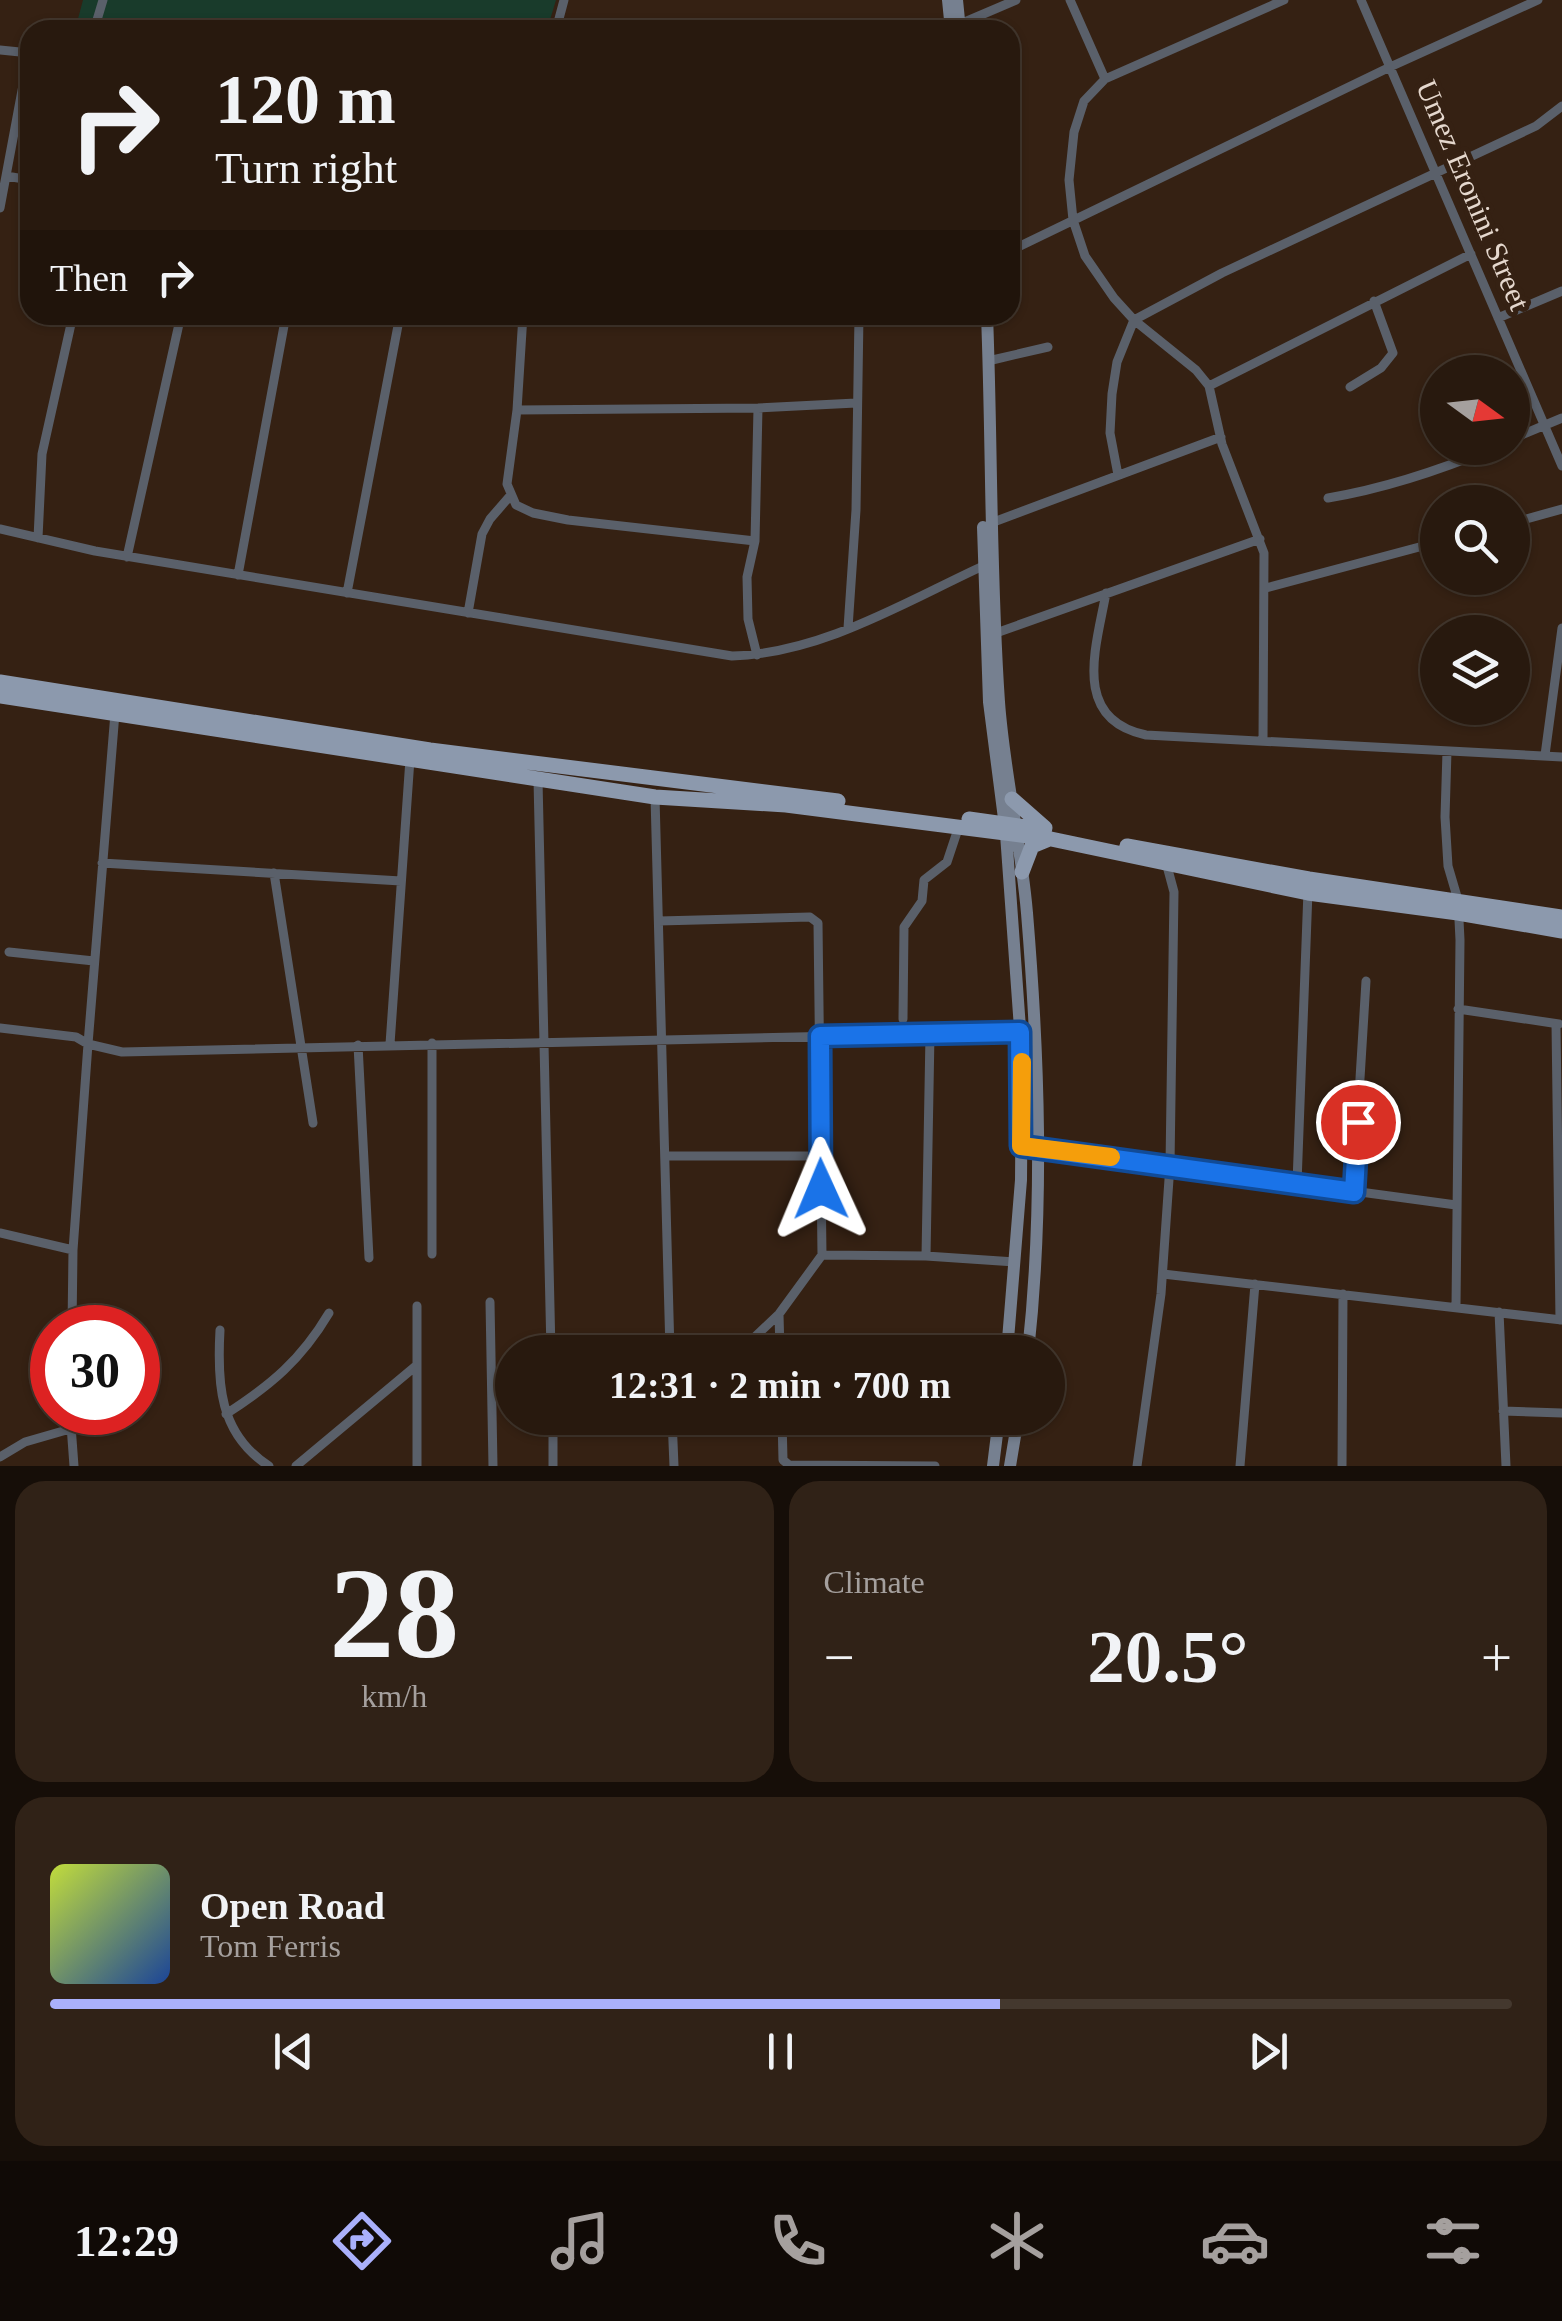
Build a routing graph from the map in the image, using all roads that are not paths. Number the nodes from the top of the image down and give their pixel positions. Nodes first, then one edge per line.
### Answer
1 (1016, 0) edge
2 (1070, 0) edge
3 (1284, 0) edge
4 (1361, 0) edge
5 (1538, 0) edge
6 (974, 20) edge
7 (1390, 67) junction
8 (1104, 79) junction
9 (20, 95) edge
10 (1562, 106) edge
11 (1551, 114) junction
12 (1562, 123) edge
13 (5, 158) edge
14 (1437, 174) junction
15 (6, 176) junction
16 (20, 178) edge
17 (0, 208) edge
18 (1073, 220) junction
19 (1020, 246) edge
20 (1471, 254) junction
21 (1562, 291) edge
22 (1374, 301) junction
23 (1498, 318) junction
24 (1134, 320) junction
25 (71, 325) edge
26 (179, 325) edge
27 (284, 325) edge
28 (398, 325) edge
29 (523, 325) edge
30 (859, 325) edge
31 (983, 325) edge
32 (984, 325) edge
33 (1048, 347) dead end
34 (988, 361) junction
35 (1209, 386) junction
36 (1350, 387) dead end
37 (856, 403) junction
38 (758, 408) junction
39 (517, 410) junction
40 (1562, 418) edge
41 (1544, 425) junction
42 (1530, 431) edge
43 (1220, 437) junction
44 (1451, 465) edge
45 (1562, 466) edge
46 (1118, 475) junction
47 (510, 496) junction
48 (1328, 498) dead end
49 (1562, 510) edge
50 (1530, 518) edge
51 (991, 522) junction
52 (0, 529) edge
53 (38, 538) junction
54 (1260, 540) junction
55 (755, 541) junction
56 (1420, 547) edge
57 (127, 557) junction
58 (983, 566) junction
59 (238, 575) junction
60 (1266, 588) junction
61 (346, 593) junction
62 (1106, 594) junction
63 (468, 613) junction
64 (848, 628) junction
65 (1562, 628) edge
66 (996, 633) junction
67 (757, 655) junction
68 (0, 682) edge
69 (0, 696) edge
70 (116, 707) junction
71 (1264, 741) junction
72 (1447, 752) junction
73 (1545, 755) junction
74 (1562, 757) edge
75 (410, 759) junction
76 (508, 768) junction
77 (538, 780) junction
78 (656, 797) junction
79 (1012, 799) junction
80 (959, 826) junction
81 (1010, 829) junction
82 (1052, 836) junction
83 (102, 863) junction
84 (1167, 866) junction
85 (1022, 872) junction
86 (274, 873) junction
87 (401, 881) junction
88 (1308, 886) junction
89 (1458, 906) junction
90 (1562, 918) edge
91 (659, 922) junction
92 (1562, 931) edge
93 (9, 952) dead end
94 (94, 962) junction
95 (1366, 981) dead end
96 (1458, 1008) junction
97 (903, 1019) dead end
98 (1559, 1024) edge
99 (0, 1028) edge
100 (1020, 1032) junction
101 (930, 1034) junction
102 (820, 1036) junction
103 (662, 1039) junction
104 (546, 1041) junction
105 (432, 1043) junction
106 (88, 1044) junction
107 (390, 1044) junction
108 (358, 1045) junction
109 (301, 1046) junction
110 (313, 1123) dead end
111 (1021, 1146) junction
112 (1038, 1147) junction
113 (666, 1156) junction
114 (820, 1156) junction
115 (1170, 1165) junction
116 (1297, 1184) junction
117 (1354, 1192) junction
118 (1456, 1205) junction
119 (1560, 1225) edge
120 (0, 1233) edge
121 (73, 1250) junction
122 (432, 1254) dead end
123 (822, 1255) junction
124 (926, 1256) junction
125 (370, 1258) dead end
126 (1015, 1262) junction
127 (1163, 1274) junction
128 (1255, 1284) junction
129 (1343, 1294) junction
130 (490, 1302) dead end
131 (72, 1305) edge
132 (417, 1306) dead end
133 (1456, 1306) junction
134 (1499, 1312) junction
135 (329, 1313) dead end
136 (779, 1314) junction
137 (1561, 1320) edge
138 (220, 1330) dead end
139 (551, 1335) edge
140 (670, 1335) edge
141 (757, 1335) edge
142 (780, 1335) edge
143 (1009, 1335) edge
144 (1030, 1335) edge
145 (417, 1364) junction
146 (1503, 1410) junction
147 (1562, 1413) edge
148 (226, 1414) junction
149 (49, 1435) edge
150 (71, 1435) edge
151 (553, 1435) edge
152 (673, 1435) edge
153 (782, 1435) edge
154 (997, 1435) edge
155 (1015, 1435) edge
156 (0, 1456) edge
157 (74, 1466) edge
158 (269, 1466) edge
159 (296, 1466) edge
160 (417, 1466) edge
161 (493, 1466) edge
162 (554, 1466) edge
163 (674, 1466) edge
164 (935, 1466) edge
165 (993, 1466) edge
166 (1010, 1466) edge
167 (1137, 1466) edge
168 (1240, 1466) edge
169 (1342, 1466) edge
170 (1506, 1466) edge

1 - 6 street
2 - 8 street
3 - 8 street
4 - 7 street, Umez Eronini Street
5 - 7 street
7 - 14 street, Umez Eronini Street
7 - 18 street
8 - 18 street
9 - 13 street
10 - 11 street
11 - 12 street
11 - 14 street
13 - 15 street
14 - 20 street, Umez Eronini Street
14 - 24 street
15 - 16 street
15 - 17 street
18 - 19 street
18 - 24 street
20 - 22 street
20 - 23 street, Umez Eronini Street
21 - 23 street
22 - 35 street
22 - 36 street
23 - 41 street, Umez Eronini Street
24 - 35 street
24 - 46 street
25 - 53 street
26 - 57 street
27 - 59 street
28 - 61 street
29 - 39 street
30 - 37 street
31 - 58 main road
32 - 34 main road
33 - 34 street
34 - 51 main road
35 - 43 street
37 - 38 street
37 - 64 street
38 - 39 street
38 - 55 street
39 - 47 street
40 - 41 street
41 - 42 street
41 - 45 street, Umez Eronini Street
43 - 46 street
43 - 54 street
44 - 48 street
46 - 51 street
47 - 55 street
47 - 63 street
49 - 50 street
51 - 66 main road
52 - 53 street
53 - 57 street
54 - 60 street
54 - 62 street
55 - 67 street
56 - 60 street
57 - 59 street
58 - 64 street
58 - 81 main road
59 - 61 street
60 - 71 street
61 - 63 street
62 - 66 street
62 - 71 street
63 - 67 street
64 - 67 street
65 - 73 street
66 - 79 main road
68 - 70 main road
69 - 70 main road
70 - 75 main road
70 - 76 main road
70 - 83 street
71 - 72 street
72 - 73 street
72 - 89 street
73 - 74 street
75 - 76 main road
75 - 87 street
76 - 77 main road
76 - 81 main road
77 - 78 main road
77 - 104 street
78 - 80 main road
78 - 91 street
79 - 81 main road
79 - 82 main road
80 - 81 main road
80 - 97 street
81 - 82 main road
81 - 85 main road
81 - 100 main road
82 - 84 main road
82 - 85 main road
82 - 88 main road
83 - 86 street
83 - 94 street
84 - 88 main road
84 - 115 street
85 - 112 main road
86 - 87 street
86 - 109 street
87 - 107 street
88 - 89 main road
88 - 116 street
89 - 90 main road
89 - 92 main road
89 - 96 street
91 - 102 street
91 - 103 street
93 - 94 street
94 - 106 street
95 - 117 street
96 - 98 street
96 - 118 street
98 - 119 street
99 - 106 street
100 - 101 street
100 - 111 main road
101 - 102 street
101 - 124 street
102 - 103 street
102 - 114 street
103 - 104 street
103 - 113 street
104 - 105 street
104 - 139 street
105 - 107 street
105 - 122 street
106 - 109 street
106 - 121 street
107 - 108 street
108 - 109 street
108 - 125 street
109 - 110 street
111 - 112 street
111 - 126 main road
112 - 115 street
112 - 144 main road
113 - 114 street
113 - 140 street
114 - 123 street
115 - 116 street
115 - 127 street
116 - 117 street
117 - 118 street
118 - 133 street
119 - 137 street
120 - 121 street
121 - 131 street
123 - 124 street
123 - 136 street
124 - 126 street
126 - 143 main road
127 - 128 street
127 - 167 street
128 - 129 street
128 - 168 street
129 - 133 street
129 - 169 street
130 - 161 street
132 - 145 street
133 - 134 street
134 - 137 street
134 - 146 street
135 - 148 street
136 - 141 street
136 - 142 street
138 - 148 street
145 - 159 street
145 - 160 street
146 - 147 street
146 - 170 street
148 - 158 street
149 - 156 street
150 - 157 street
151 - 162 street
152 - 163 street
153 - 164 street
154 - 165 main road
155 - 166 main road

